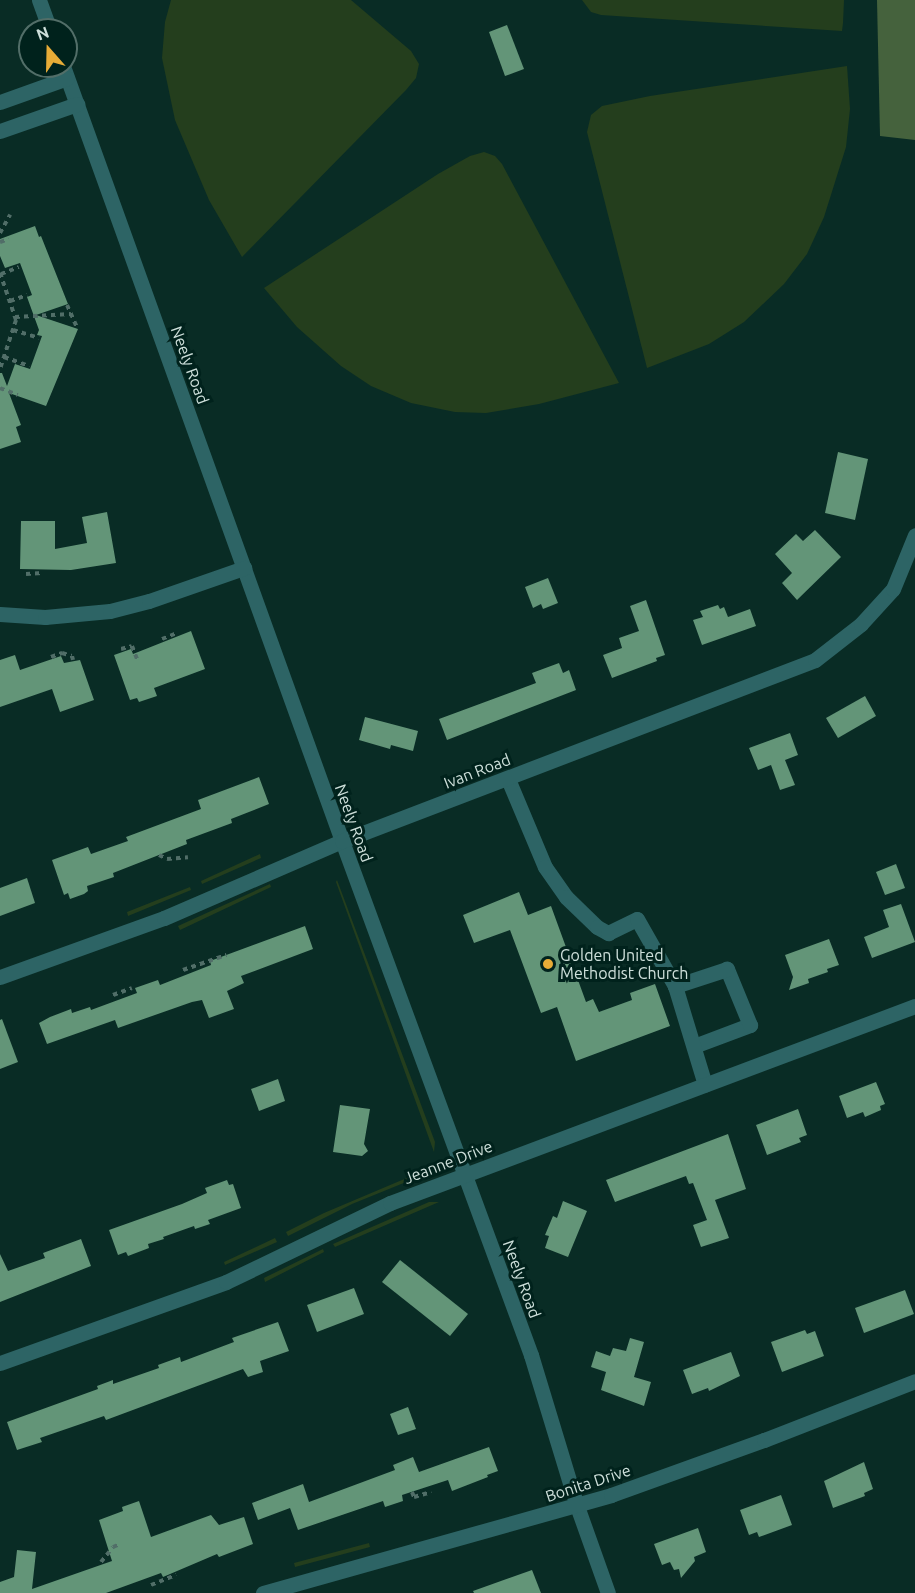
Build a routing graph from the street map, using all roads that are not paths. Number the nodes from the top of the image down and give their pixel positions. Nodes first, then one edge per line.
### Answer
1 (39, 0) edge
2 (46, 18) edge
3 (52, 78) edge
4 (67, 78) edge
5 (0, 102) edge
6 (77, 104) junction
7 (0, 131) edge
8 (915, 535) edge
9 (244, 568) junction
10 (0, 614) edge
11 (508, 779) junction
12 (342, 841) junction
13 (0, 977) edge
14 (675, 986) junction
15 (915, 1006) edge
16 (694, 1046) junction
17 (705, 1085) junction
18 (464, 1175) junction
19 (0, 1363) edge
20 (915, 1381) edge
21 (577, 1506) junction
22 (263, 1593) edge
23 (608, 1593) edge

1 - 2 street
3 - 5 street
4 - 6 street, Neely Road
6 - 7 street
6 - 9 street, Neely Road
8 - 11 street, Ivan Road
9 - 10 street
9 - 12 street, Neely Road
11 - 12 street, Ivan Road
11 - 14 street
12 - 13 street, Ivan Road
12 - 18 street, Neely Road
14 - 16 street
14 - 16 street
15 - 17 street, Jeanne Drive
16 - 17 street
17 - 18 street, Jeanne Drive
18 - 19 street, Jeanne Drive
18 - 21 street, Neely Road
20 - 21 street, Bonita Drive
21 - 22 street, Bonita Drive
21 - 23 street, Neely Road

